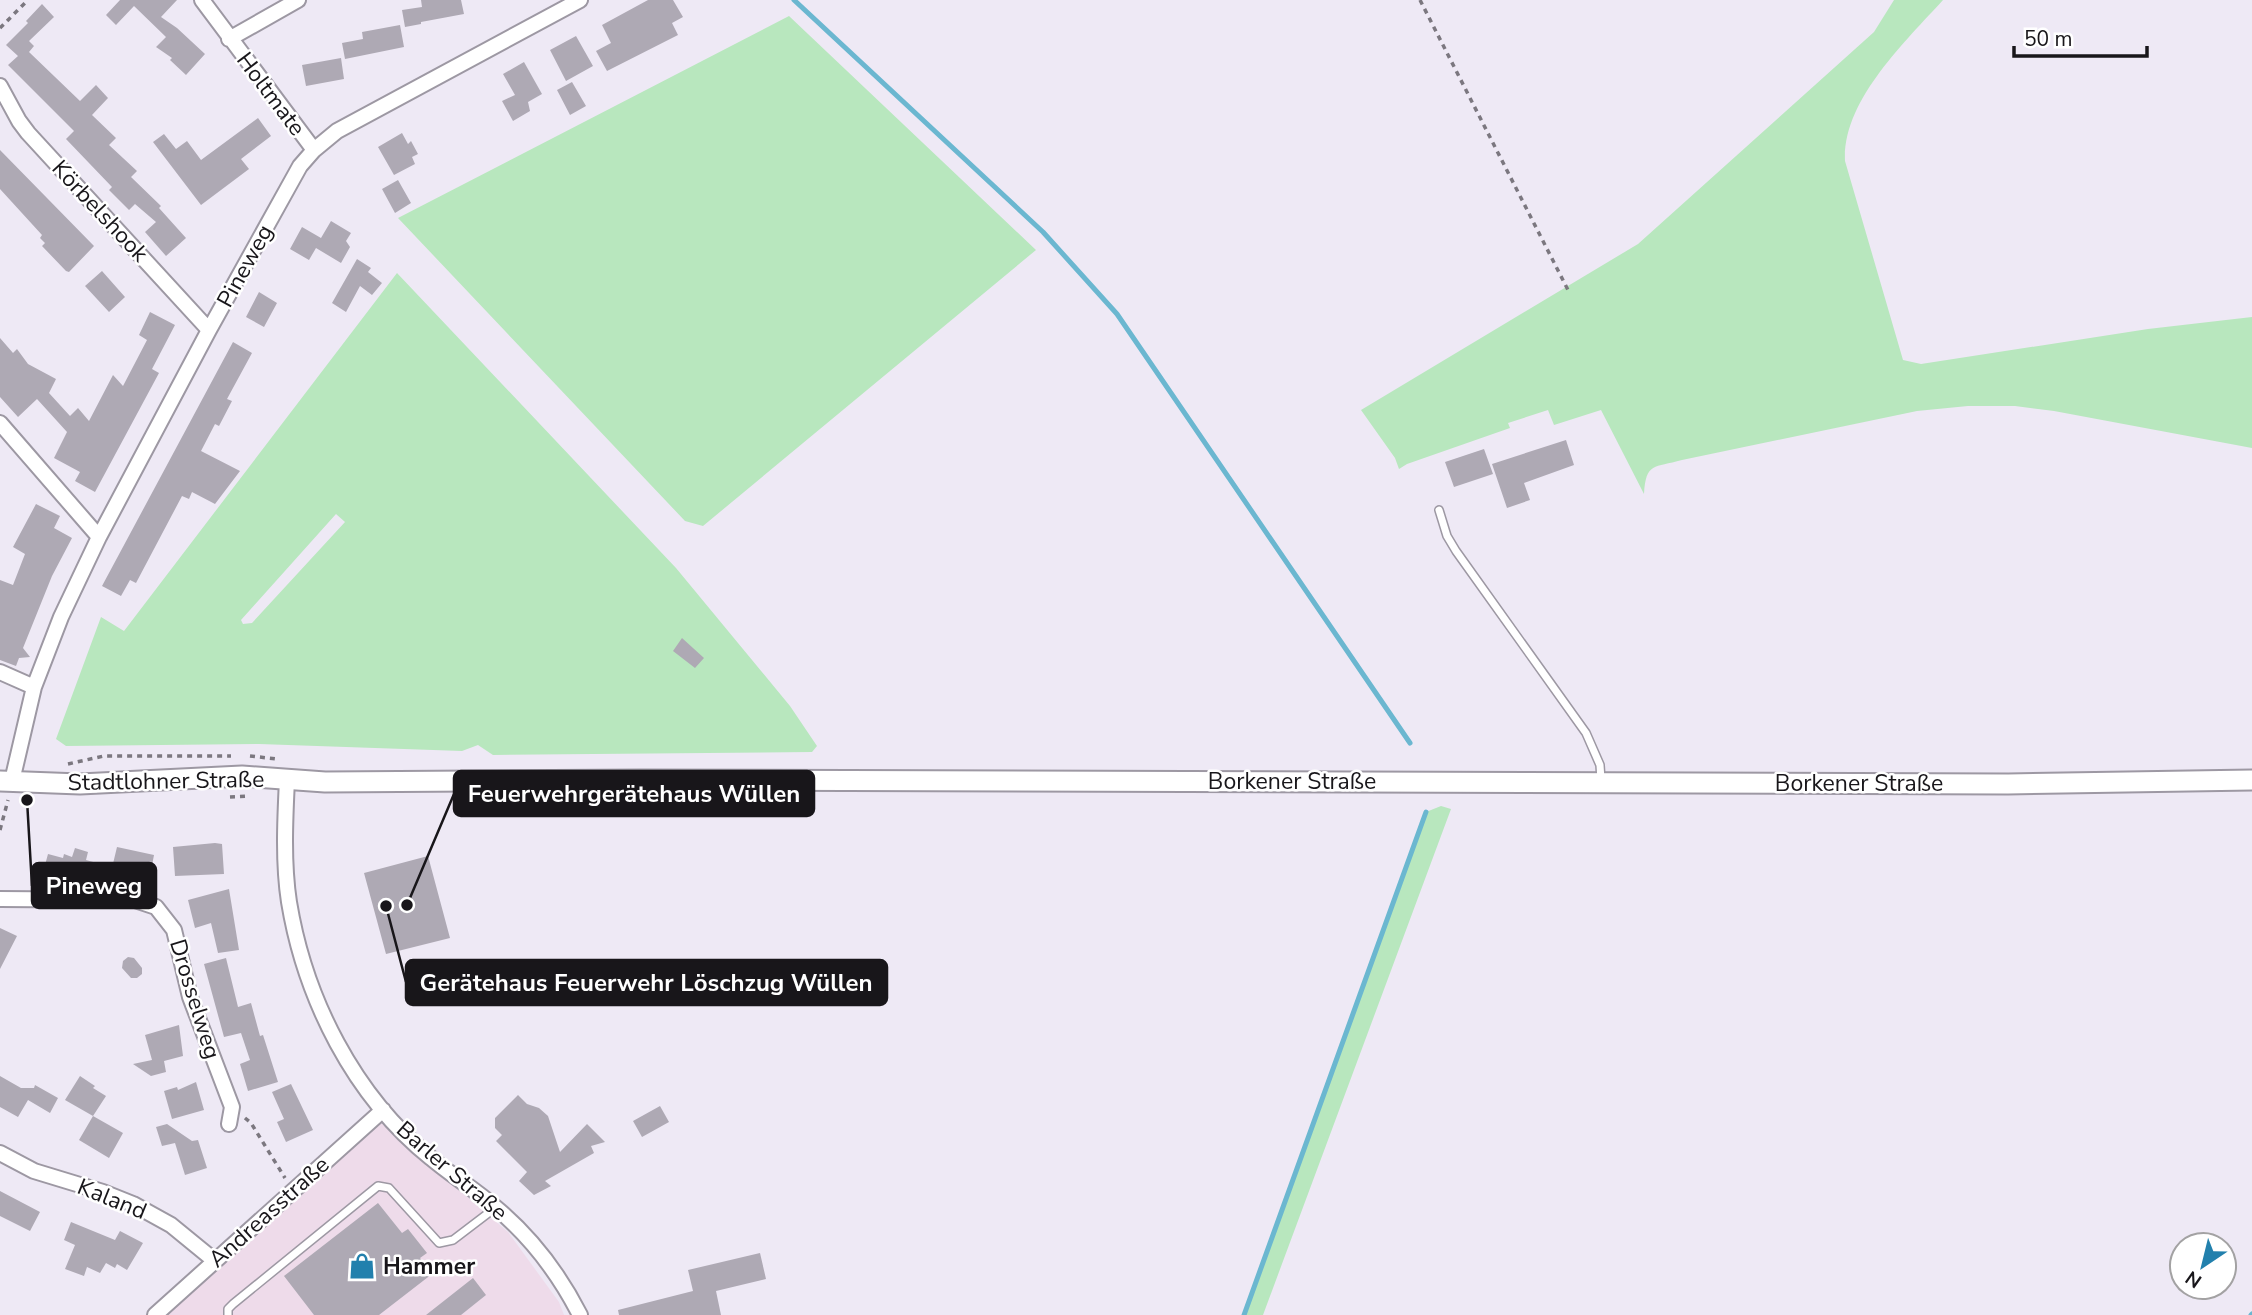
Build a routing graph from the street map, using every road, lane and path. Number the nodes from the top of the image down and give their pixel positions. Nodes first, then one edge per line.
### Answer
1 (28, 0) edge
2 (202, 0) edge
3 (299, 0) edge
4 (580, 0) edge
5 (1420, 0) edge
6 (0, 28) edge
7 (229, 39) junction
8 (0, 86) edge
9 (314, 149) junction
10 (1568, 290) dead end
11 (209, 330) junction
12 (0, 424) edge
13 (1439, 510) dead end
14 (99, 537) junction
15 (0, 672) edge
16 (34, 687) junction
17 (287, 780) junction
18 (2252, 780) edge
19 (6, 781) edge
20 (1601, 781) junction
21 (332, 782) joint
22 (0, 830) edge
23 (0, 899) edge
24 (232, 1107) junction
25 (383, 1110) junction
26 (229, 1124) dead end
27 (0, 1153) edge
28 (292, 1190) junction
29 (496, 1208) junction
30 (215, 1261) junction
31 (155, 1315) edge
32 (228, 1315) edge
33 (580, 1315) edge

1 - 6 path
2 - 7 street, Holtmate
3 - 7 street, Holtmate
4 - 9 street, Pineweg
5 - 10 path
7 - 9 street, Holtmate
8 - 11 street, Körbelshook
9 - 11 street, Pineweg
11 - 14 street, Pineweg
12 - 14 street
13 - 20 lane
14 - 16 street, Pineweg
15 - 16 street
16 - 19 street, Pineweg
17 - 19 main road, Stadtlohner Straße
17 - 21 main road, Stadtlohner Straße
17 - 25 street, Barler Straße
18 - 20 main road, Borkener Straße
19 - 22 path
20 - 21 main road, Borkener Straße
23 - 24 street, Drosselweg
24 - 26 street
24 - 28 path
25 - 28 street, Andreasstraße
25 - 29 street, Barler Straße
27 - 30 street, Kaland
28 - 30 street, Andreasstraße
29 - 32 lane
29 - 33 street, Barler Straße
30 - 31 street, Andreasstraße

